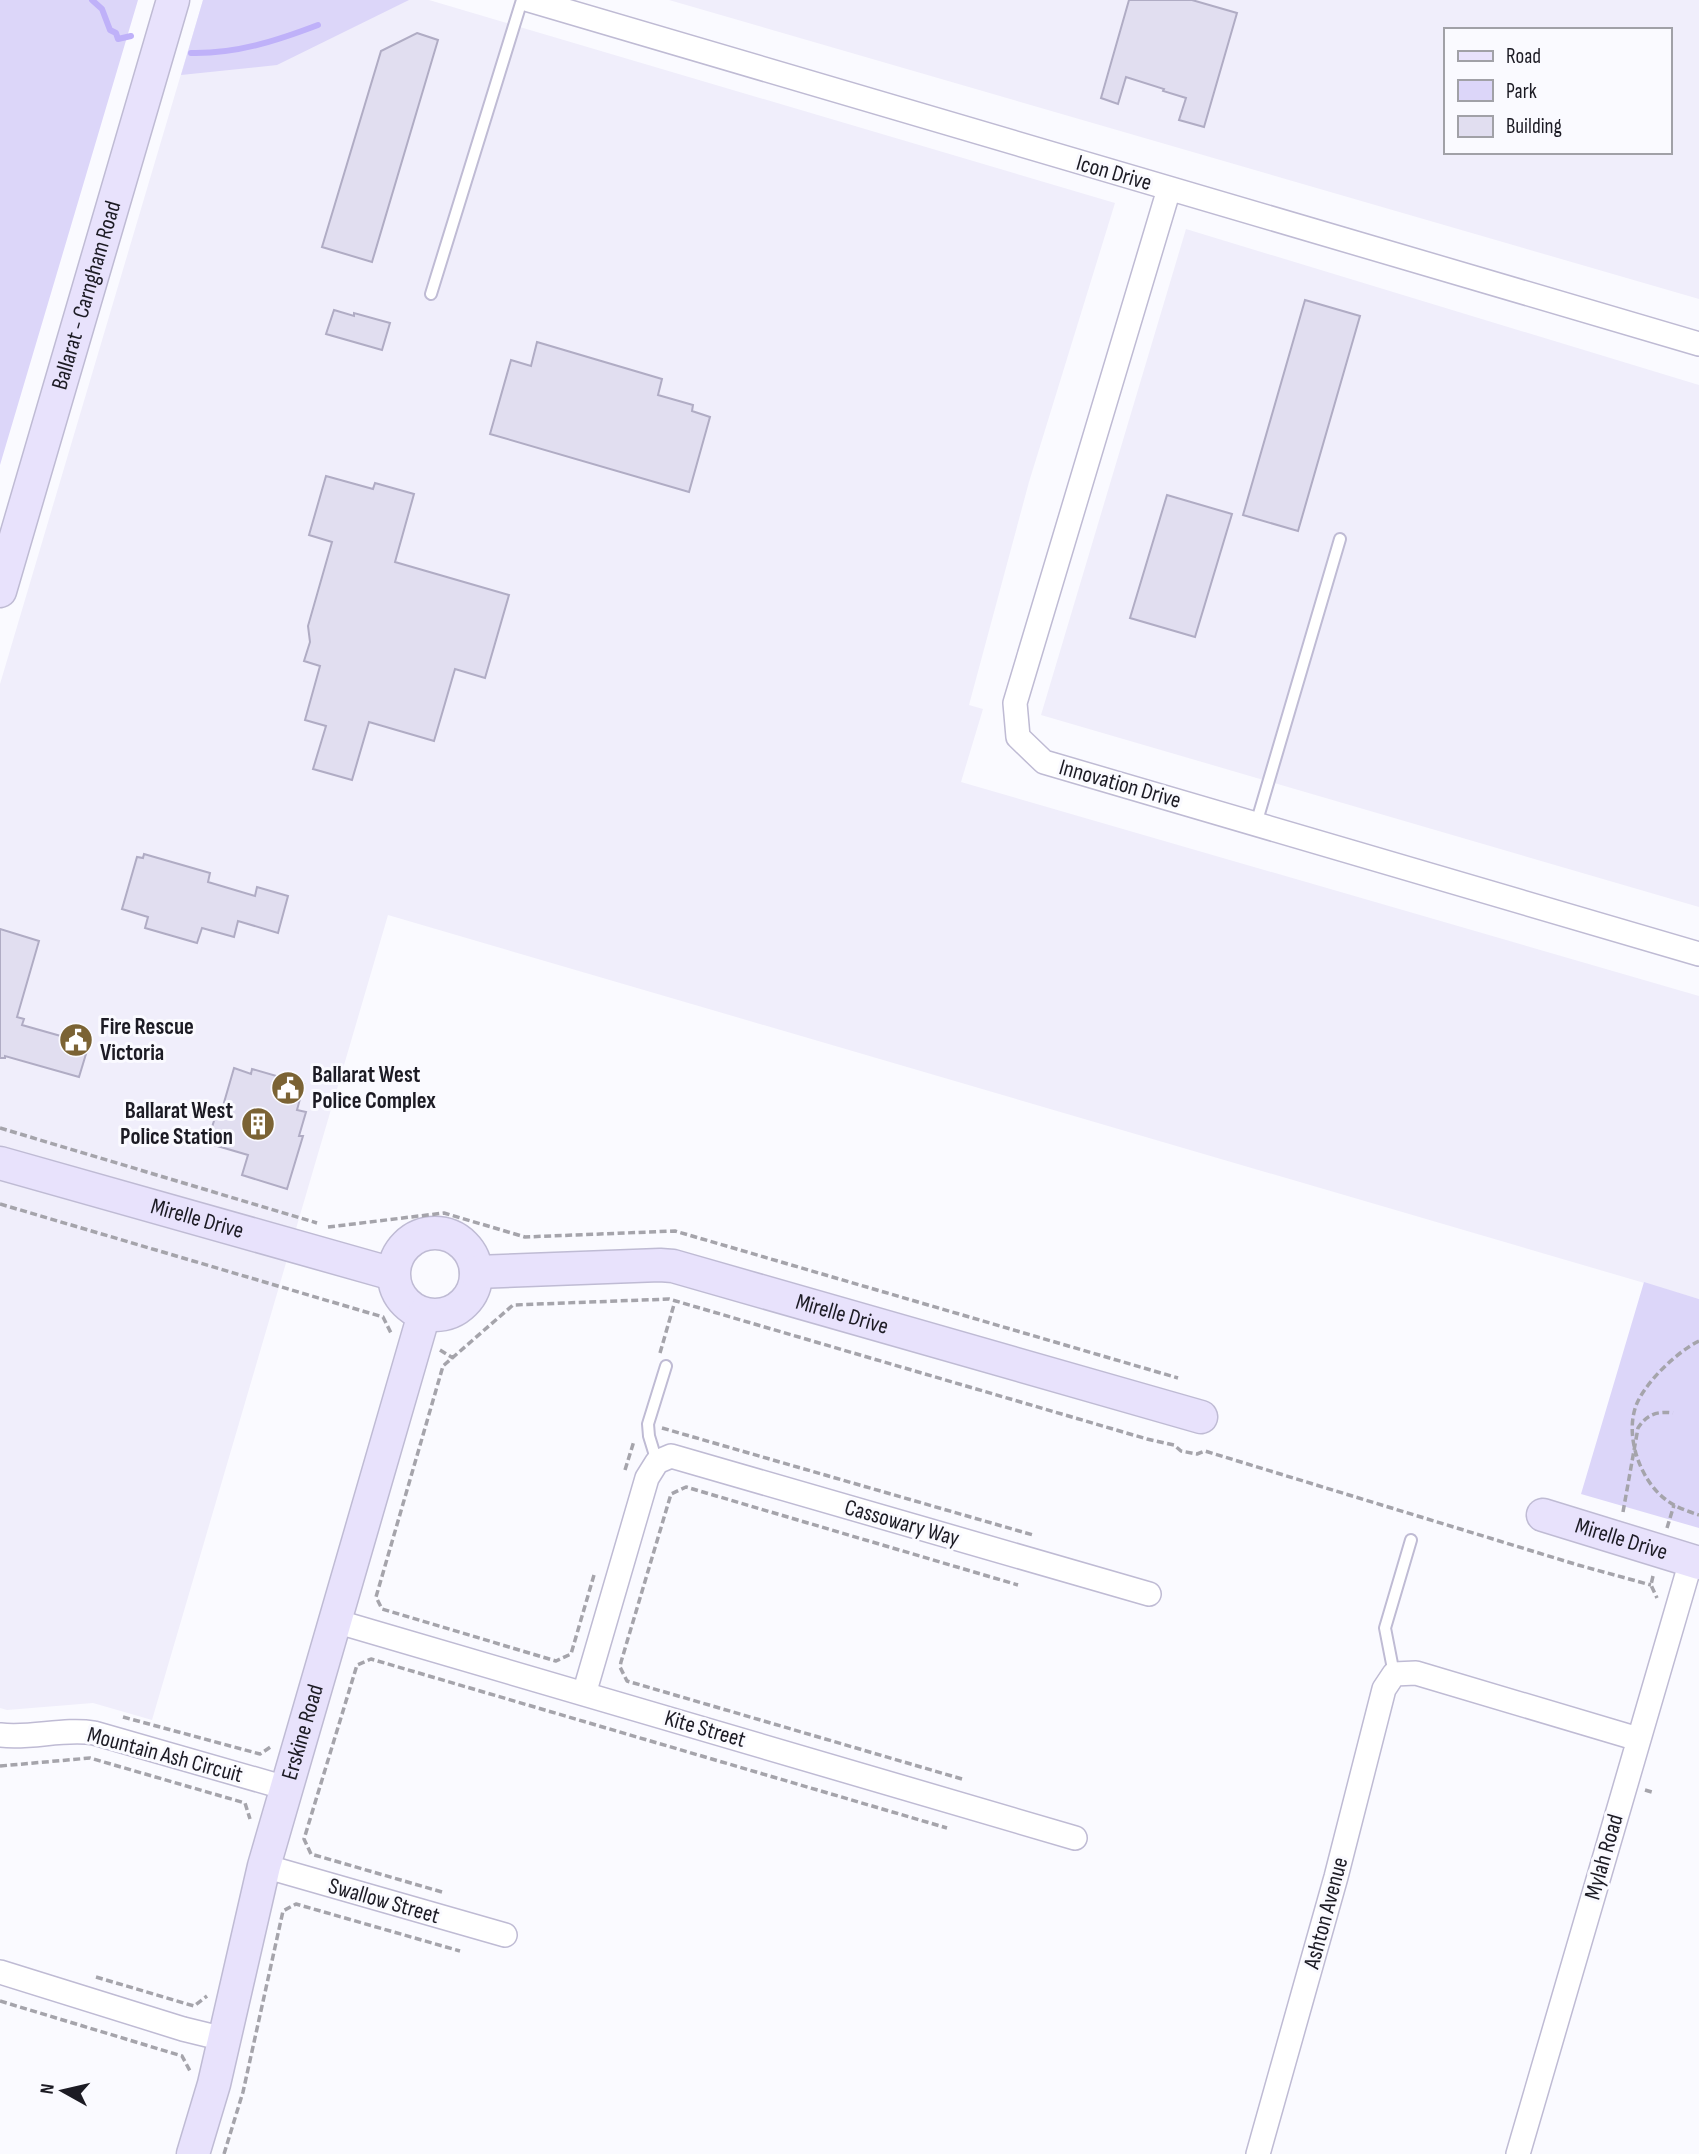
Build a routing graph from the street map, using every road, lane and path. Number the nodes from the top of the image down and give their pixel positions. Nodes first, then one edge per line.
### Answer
1 (173, 0) edge
2 (522, 0) edge
3 (529, 0) edge
4 (1169, 189) junction
5 (431, 294) dead end
6 (1699, 344) edge
7 (1340, 539) dead end
8 (0, 590) edge
9 (1256, 824) junction
10 (1699, 954) edge
11 (0, 1163) edge
12 (0, 1204) edge
13 (476, 1272) junction
14 (393, 1274) junction
15 (675, 1301) junction
16 (424, 1314) junction
17 (392, 1336) dead end
18 (1699, 1341) edge
19 (659, 1354) dead end
20 (666, 1366) dead end
21 (1673, 1413) dead end
22 (1201, 1417) dead end
23 (648, 1424) junction
24 (1635, 1444) junction
25 (657, 1462) junction
26 (624, 1475) dead end
27 (1543, 1515) dead end
28 (1699, 1515) edge
29 (1621, 1517) dead end
30 (1034, 1535) dead end
31 (1411, 1540) dead end
32 (1695, 1562) edge
33 (596, 1568) dead end
34 (1018, 1584) dead end
35 (1651, 1585) dead end
36 (1149, 1594) dead end
37 (335, 1621) junction
38 (1394, 1674) junction
39 (584, 1694) junction
40 (120, 1716) dead end
41 (0, 1735) edge
42 (1638, 1739) junction
43 (274, 1744) dead end
44 (0, 1766) edge
45 (962, 1779) dead end
46 (286, 1788) junction
47 (947, 1828) dead end
48 (247, 1831) dead end
49 (1075, 1838) dead end
50 (264, 1866) junction
51 (446, 1893) dead end
52 (505, 1935) dead end
53 (460, 1951) dead end
54 (0, 1972) edge
55 (209, 1985) dead end
56 (0, 2001) edge
57 (194, 2006) dead end
58 (224, 2039) junction
59 (190, 2075) dead end
60 (193, 2154) edge
61 (224, 2154) edge
62 (1258, 2154) edge
63 (1518, 2154) edge

1 - 8 street, Ballarat - Carngham Road
2 - 5 lane
3 - 4 street, Icon Drive
4 - 6 street, Icon Drive
4 - 9 street, Innovation Drive
7 - 9 lane
9 - 10 street, Innovation Drive
11 - 14 street, Mirelle Drive
12 - 17 path
13 - 14 street
13 - 16 street
13 - 22 street, Mirelle Drive
14 - 16 street
15 - 19 path
15 - 33 path
15 - 35 path
16 - 37 street, Erskine Road
18 - 24 path
20 - 23 lane
21 - 24 path
23 - 25 lane
23 - 26 path
23 - 30 path
24 - 28 path
24 - 29 path
25 - 36 street, Cassowary Way
25 - 39 street
27 - 32 street, Mirelle Drive
31 - 38 lane
32 - 42 street, Mylah Road
34 - 45 path
37 - 39 street, Kite Street
37 - 46 street, Erskine Road
38 - 42 street
38 - 62 street, Ashton Avenue
39 - 49 street, Kite Street
40 - 43 path
41 - 46 street, Mountain Ash Circuit
42 - 63 street, Mylah Road
44 - 48 path
46 - 50 street, Erskine Road
47 - 51 path
50 - 52 street, Swallow Street
50 - 58 street, Erskine Road
53 - 61 path
54 - 58 street
55 - 57 path
56 - 59 path
58 - 60 street, Erskine Road

